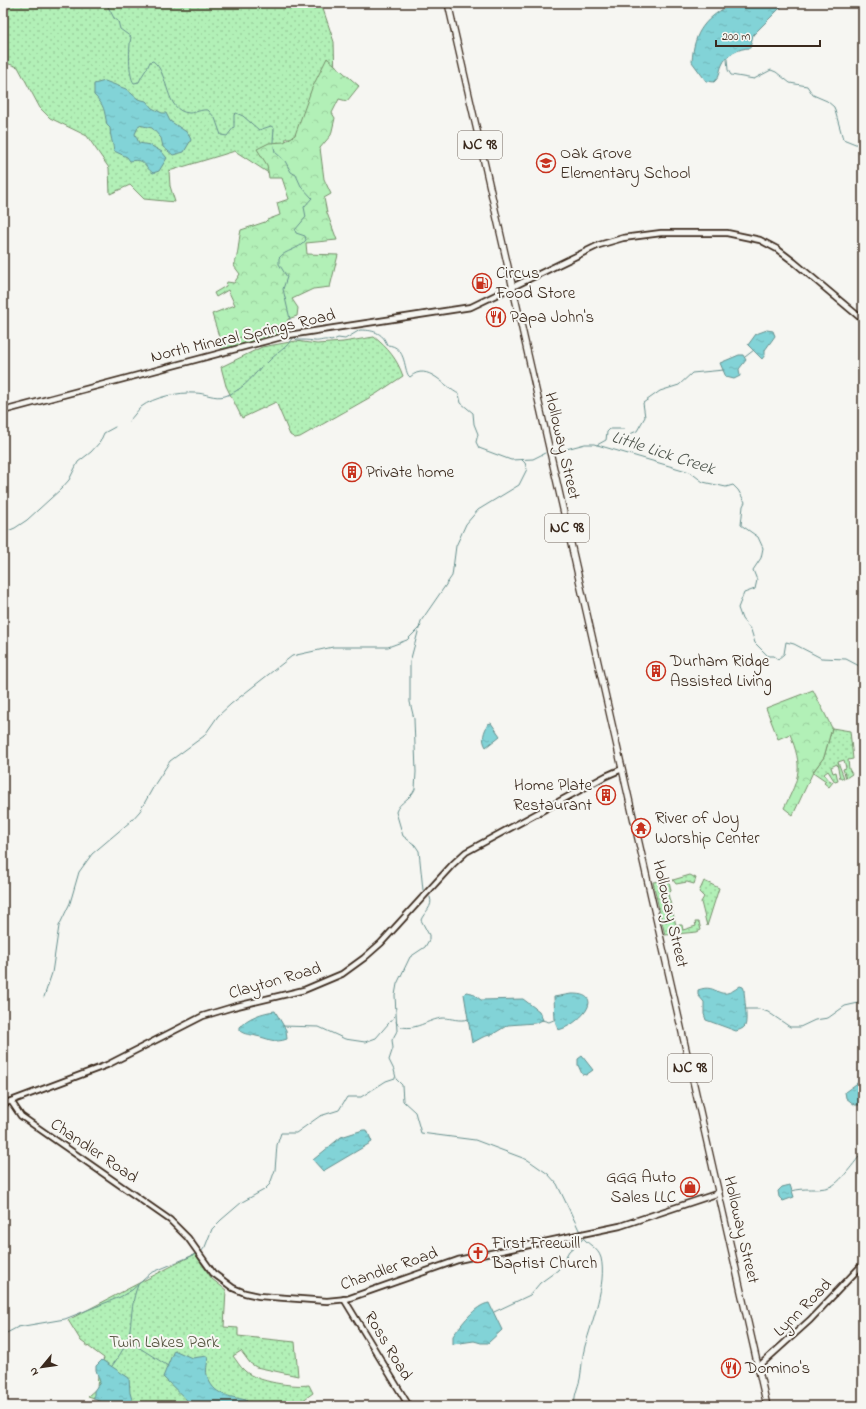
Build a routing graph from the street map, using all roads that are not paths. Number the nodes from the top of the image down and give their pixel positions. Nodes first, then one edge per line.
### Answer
1 (448, 3) edge
2 (512, 287) junction
3 (863, 320) edge
4 (3, 411) edge
5 (622, 769) junction
6 (11, 1101) junction
7 (3, 1104) edge
8 (719, 1193) junction
9 (863, 1264) edge
10 (344, 1299) junction
11 (758, 1367) junction
12 (409, 1406) edge
13 (767, 1406) edge

1 - 2 highway, NC 98
2 - 3 street, North Mineral Springs Road
2 - 4 street, North Mineral Springs Road
2 - 5 highway, Holloway Street / NC 98
5 - 6 street, Clayton Road
5 - 8 highway, Holloway Street / NC 98
6 - 7 street, Clayton Road
6 - 10 street, Chandler Road
8 - 10 street, Chandler Road
8 - 11 highway, Holloway Street / NC 98
9 - 11 street, Lynn Road
10 - 12 street, Ross Road
11 - 13 highway, Holloway Street / NC 98

